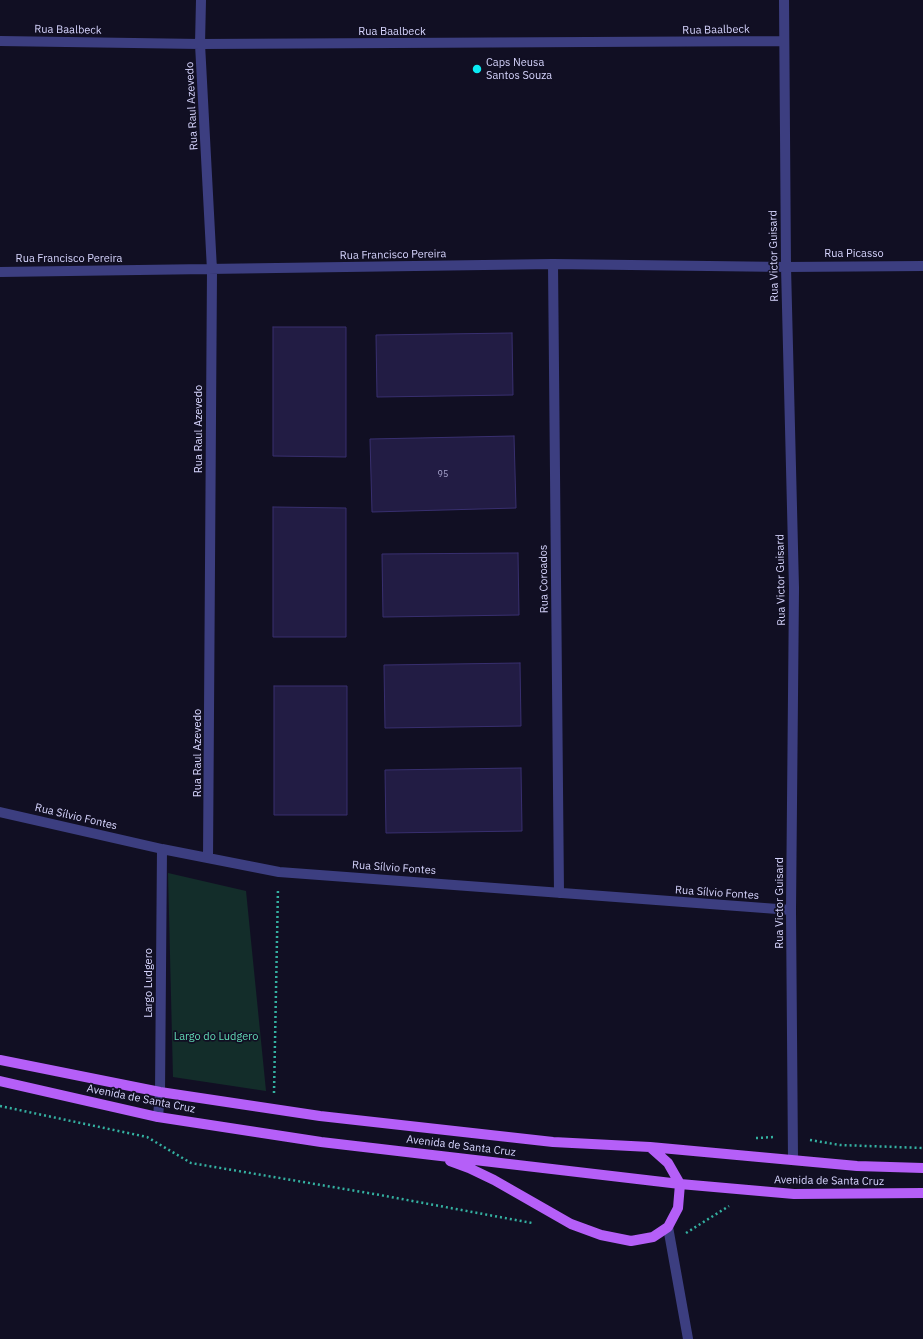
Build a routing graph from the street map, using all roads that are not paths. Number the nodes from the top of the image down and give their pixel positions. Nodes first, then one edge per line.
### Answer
1 (201, 0) edge
2 (784, 0) edge
3 (0, 41) edge
4 (784, 41) junction
5 (200, 44) junction
6 (553, 264) junction
7 (923, 266) edge
8 (786, 267) junction
9 (212, 270) junction
10 (0, 272) edge
11 (0, 812) edge
12 (162, 849) junction
13 (208, 858) junction
14 (559, 893) junction
15 (791, 910) junction
16 (0, 1060) edge
17 (0, 1081) edge
18 (160, 1092) junction
19 (158, 1117) junction
20 (650, 1147) junction
21 (429, 1154) junction
22 (793, 1159) junction
23 (923, 1168) edge
24 (680, 1184) junction
25 (923, 1193) edge
26 (668, 1227) junction
27 (688, 1339) edge

1 - 5 street, Rua Raul Azevedo
2 - 4 street, Rua Victor Guisard
3 - 5 street, Rua Baalbeck
4 - 5 street, Rua Baalbeck
4 - 8 street, Rua Victor Guisard
5 - 9 street, Rua Raul Azevedo
6 - 8 street, Rua Francisco Pereira
6 - 9 street, Rua Francisco Pereira
6 - 14 street, Rua Coroados
7 - 8 street, Rua Picasso
8 - 15 street, Rua Victor Guisard
9 - 10 street, Rua Francisco Pereira
9 - 13 street, Rua Raul Azevedo
11 - 12 street, Rua Sílvio Fontes
12 - 13 street, Rua Sílvio Fontes
12 - 18 street, Largo Ludgero
13 - 14 street, Rua Sílvio Fontes
14 - 15 street, Rua Sílvio Fontes
15 - 22 street, Rua Victor Guisard
16 - 18 main road, Avenida de Santa Cruz
17 - 19 main road, Avenida de Santa Cruz
18 - 19 street, Largo Ludgero
18 - 20 main road, Avenida de Santa Cruz
19 - 21 main road, Avenida de Santa Cruz
20 - 22 main road, Avenida de Santa Cruz
20 - 24 main road
21 - 24 main road, Avenida de Santa Cruz
21 - 26 main road
22 - 23 main road, Avenida de Santa Cruz
24 - 25 main road, Avenida de Santa Cruz
24 - 26 main road
26 - 27 street

